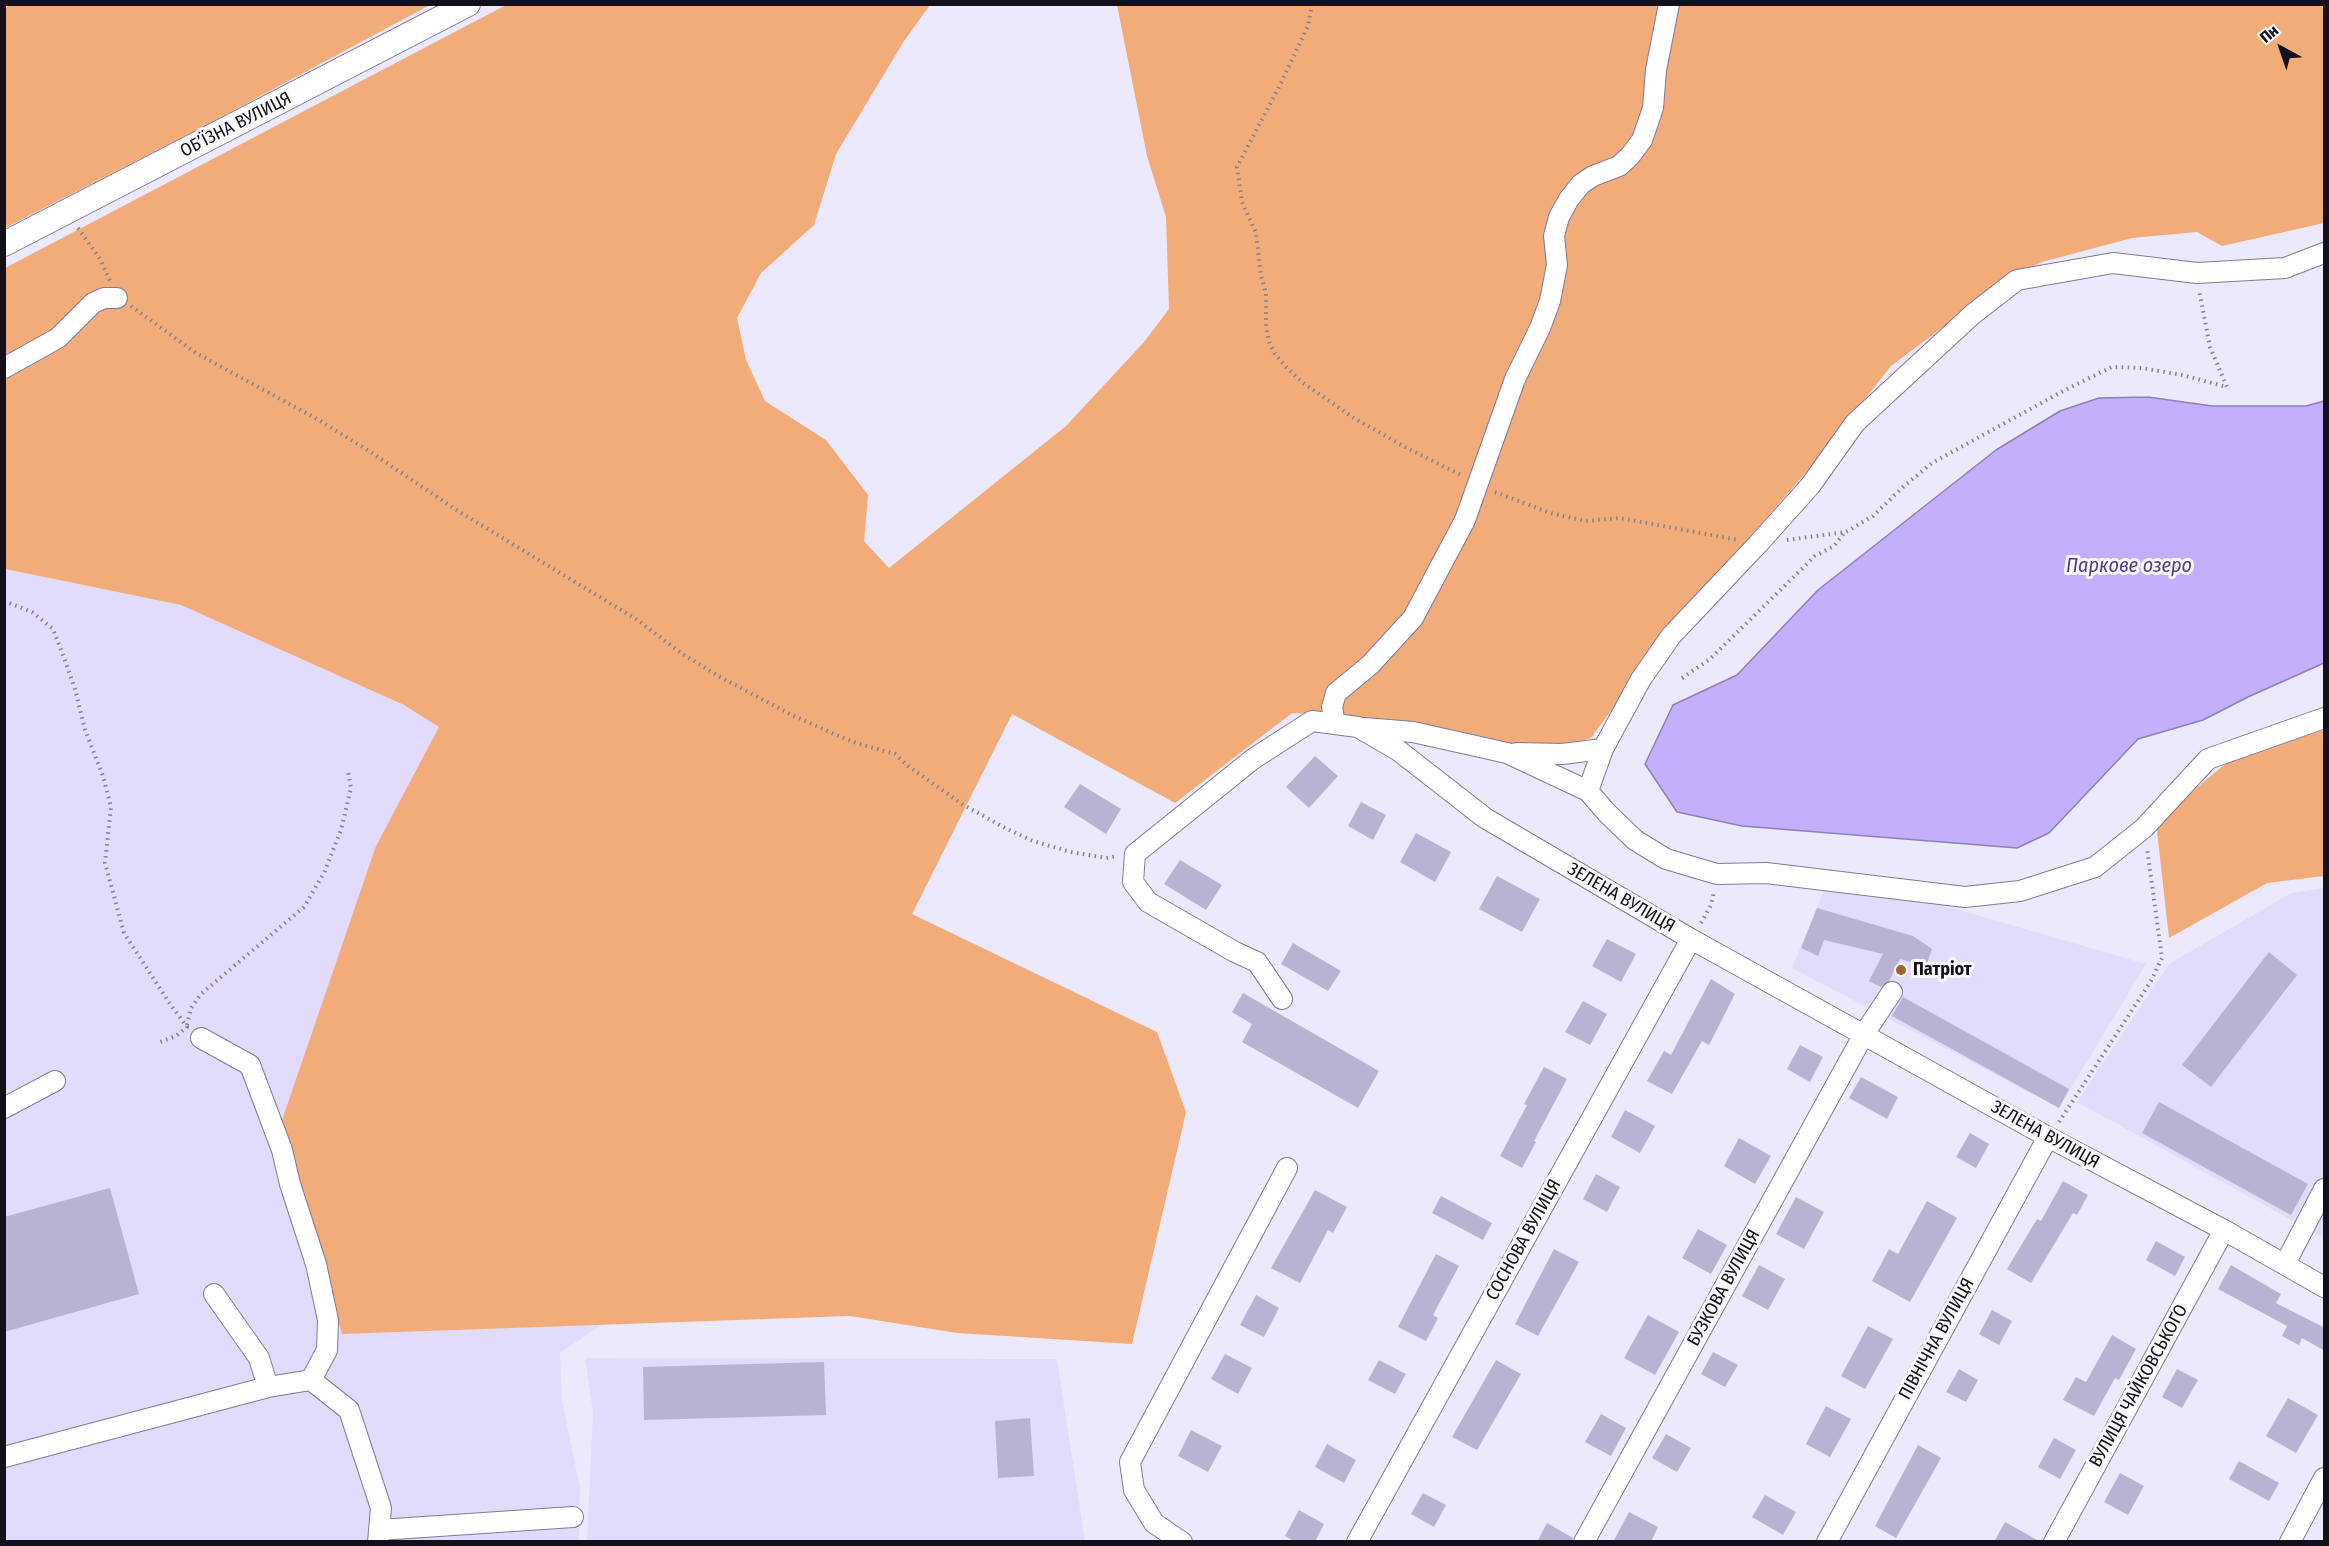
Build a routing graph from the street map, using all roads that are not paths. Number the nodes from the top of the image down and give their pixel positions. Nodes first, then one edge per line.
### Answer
1 (468, 4) edge
2 (1668, 4) edge
3 (4, 244) edge
4 (2325, 253) edge
5 (117, 298) road end
6 (4, 368) edge
7 (2325, 717) edge
8 (1335, 724) junction
9 (1358, 727) junction
10 (1603, 748) junction
11 (1507, 753) junction
12 (1588, 791) junction
13 (1691, 939) junction
14 (1892, 992) dead end
15 (1282, 999) dead end
16 (194, 1032) road end
17 (1864, 1034) junction
18 (55, 1081) dead end
19 (4, 1108) edge
20 (2048, 1137) junction
21 (1287, 1168) dead end
22 (2325, 1188) edge
23 (2224, 1230) junction
24 (2285, 1264) junction
25 (2325, 1287) edge
26 (214, 1294) dead end
27 (311, 1380) junction
28 (268, 1387) junction
29 (4, 1457) edge
30 (2325, 1478) edge
31 (573, 1517) dead end
32 (378, 1536) edge
33 (1182, 1542) edge
34 (1357, 1542) edge
35 (1584, 1542) edge
36 (1827, 1542) edge
37 (2054, 1542) edge
38 (2290, 1542) edge

1 - 3 main road, ОБ’ЇЗНА ВУЛИЦЯ
2 - 8 street
4 - 10 street
5 - 6 street
7 - 12 street
8 - 9 street, ЗЕЛЕНА ВУЛИЦЯ
8 - 15 street, ЗЕЛЕНА ВУЛИЦЯ
9 - 11 street
9 - 13 street, ЗЕЛЕНА ВУЛИЦЯ
10 - 11 street
10 - 12 street
11 - 12 street
13 - 17 street, ЗЕЛЕНА ВУЛИЦЯ
13 - 34 street, СОСНОВА ВУЛИЦЯ
14 - 17 street, БУЗКОВА ВУЛИЦЯ
16 - 27 street
17 - 20 street, ЗЕЛЕНА ВУЛИЦЯ
17 - 35 street, БУЗКОВА ВУЛИЦЯ
18 - 19 street
20 - 23 street, ЗЕЛЕНА ВУЛИЦЯ
20 - 36 street, ПІВНІЧНА ВУЛИЦЯ
21 - 33 street
22 - 24 street
23 - 24 street, ЗЕЛЕНА ВУЛИЦЯ
23 - 37 street, ВУЛИЦЯ ЧАЙКОВСЬКОГО
24 - 25 street, ЗЕЛЕНА ВУЛИЦЯ
26 - 28 street
27 - 28 street
27 - 32 street
28 - 29 street
30 - 38 street
31 - 32 street

